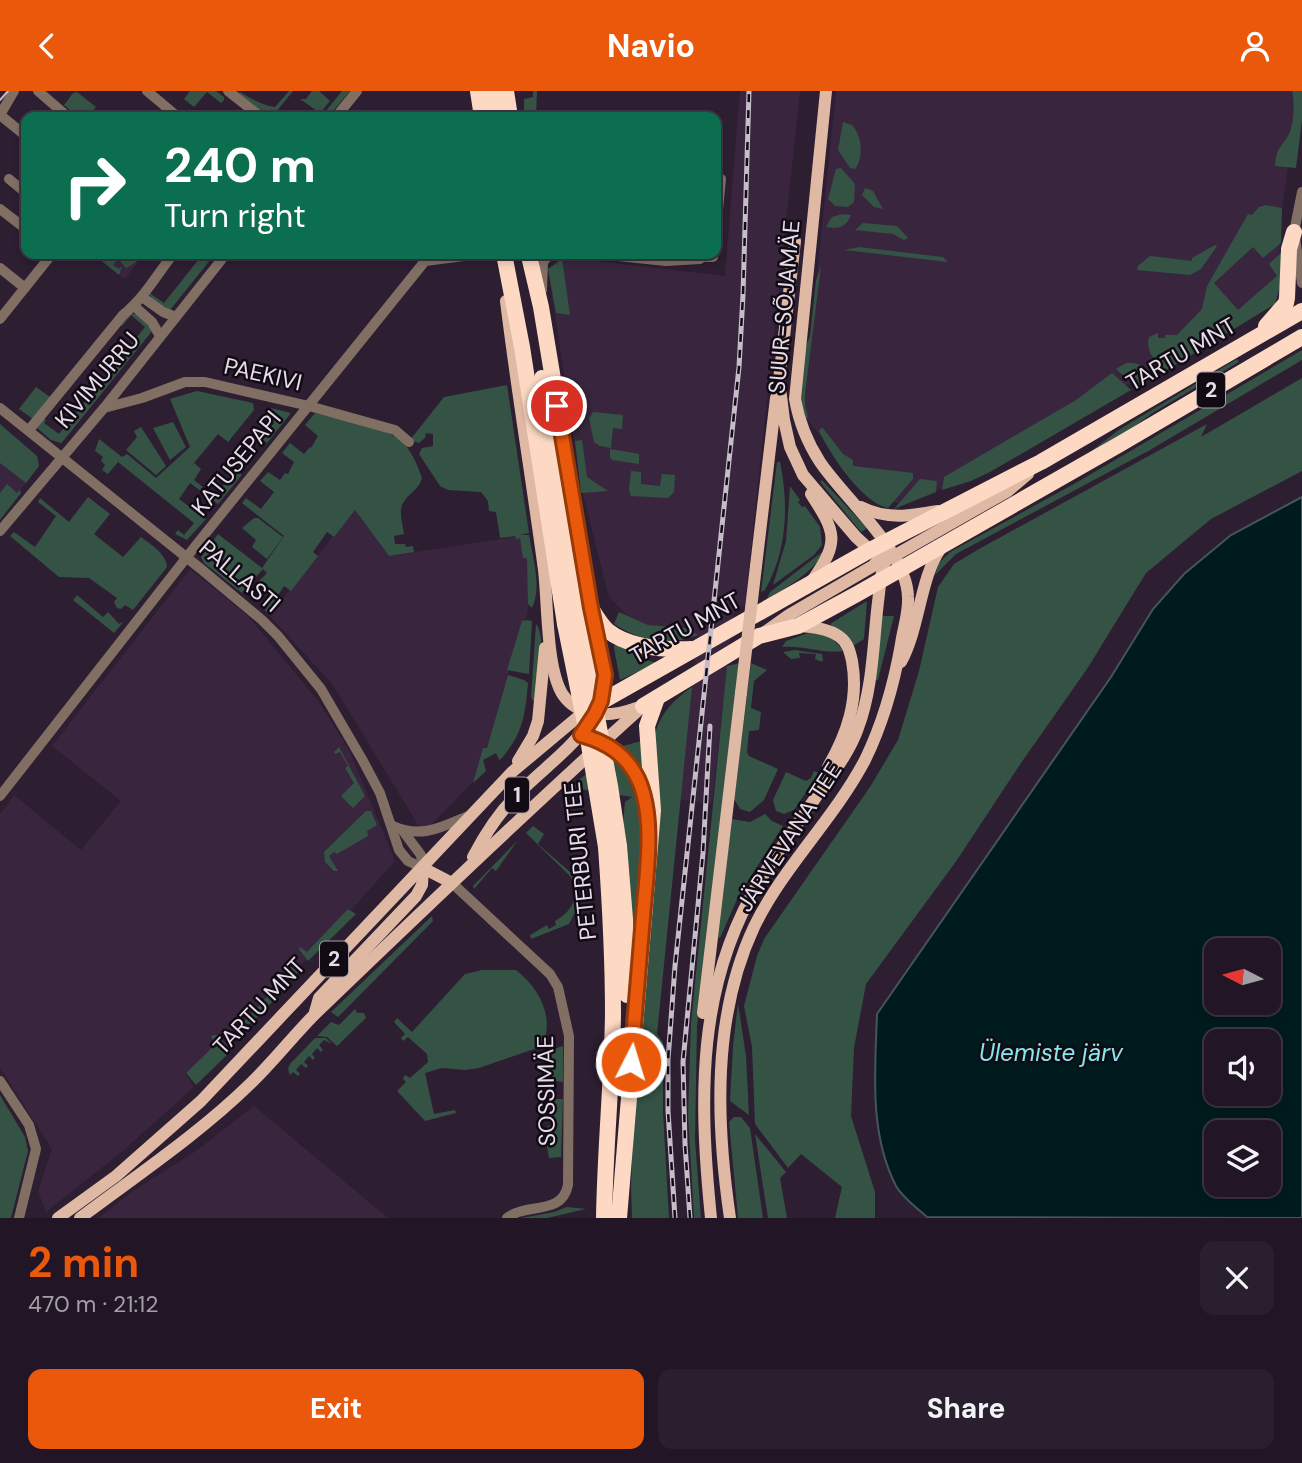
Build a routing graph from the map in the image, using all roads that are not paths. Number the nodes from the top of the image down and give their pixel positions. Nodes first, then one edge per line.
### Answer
1 (14, 91) edge
2 (38, 91) edge
3 (146, 91) edge
4 (357, 91) edge
5 (478, 91) edge
6 (493, 91) edge
7 (506, 91) edge
8 (826, 91) edge
9 (231, 92) edge
10 (62, 112) edge
11 (172, 112) edge
12 (255, 112) edge
13 (340, 112) edge
14 (481, 112) edge
15 (505, 112) edge
16 (507, 112) edge
17 (0, 115) edge
18 (21, 132) edge
19 (9, 179) dead end
20 (21, 189) edge
21 (1302, 192) edge
22 (0, 209) edge
23 (21, 225) edge
24 (1294, 232) junction
25 (795, 241) dead end
26 (48, 259) edge
27 (169, 259) edge
28 (222, 259) edge
29 (440, 259) edge
30 (504, 259) edge
31 (505, 259) edge
32 (529, 259) edge
33 (530, 259) edge
34 (546, 259) edge
35 (647, 259) edge
36 (700, 259) edge
37 (0, 268) edge
38 (1302, 283) edge
39 (25, 288) junction
40 (142, 297) junction
41 (134, 306) junction
42 (541, 307) junction
43 (1302, 311) edge
44 (2, 312) edge
45 (176, 317) junction
46 (160, 336) junction
47 (1302, 337) edge
48 (1255, 338) junction
49 (779, 380) junction
50 (309, 406) junction
51 (0, 408) edge
52 (104, 408) junction
53 (29, 431) junction
54 (409, 442) dead end
55 (60, 457) junction
56 (1041, 462) junction
57 (803, 475) junction
58 (857, 505) junction
59 (944, 510) junction
60 (0, 531) edge
61 (945, 542) junction
62 (886, 557) junction
63 (187, 558) junction
64 (881, 580) junction
65 (810, 584) junction
66 (591, 608) junction
67 (548, 613) junction
68 (572, 623) junction
69 (798, 626) junction
70 (759, 636) junction
71 (696, 648) junction
72 (896, 672) junction
73 (650, 702) junction
74 (593, 709) junction
75 (581, 735) junction
76 (549, 741) junction
77 (603, 742) junction
78 (512, 772) junction
79 (0, 796) edge
80 (814, 799) junction
81 (471, 815) junction
82 (398, 829) junction
83 (612, 846) junction
84 (648, 849) junction
85 (467, 866) junction
86 (423, 868) junction
87 (453, 883) junction
88 (313, 1017) junction
89 (704, 1059) junction
90 (0, 1081) edge
91 (24, 1202) junction
92 (63, 1216) edge
93 (19, 1218) edge
94 (26, 1218) edge
95 (80, 1218) edge
96 (507, 1218) edge
97 (604, 1218) edge
98 (619, 1218) edge
99 (710, 1218) edge
100 (730, 1218) edge

1 - 17 street
2 - 10 street
3 - 11 street
4 - 13 street
5 - 14 highway
6 - 15 highway
7 - 16 highway
8 - 58 main road, SUUR-SÕJAMÄE
9 - 12 street
17 - 18 street
19 - 20 street
21 - 24 street
22 - 23 street
24 - 38 street
24 - 48 highway
25 - 49 main road, SUUR-SÕJAMÄE
26 - 39 street
27 - 40 street
28 - 45 street, KIVIMURRU
29 - 50 street, KATUSEPAPI
30 - 67 main road, 1
31 - 68 highway, PETERBURI TEE
32 - 68 highway, PETERBURI TEE
33 - 42 highway, 1
34 - 42 street
35 - 36 street
37 - 39 street
39 - 44 street
40 - 41 street
40 - 45 street
41 - 46 street
41 - 53 street
42 - 66 highway, 1
43 - 48 highway, TARTU MNT / 2
45 - 46 street, KIVIMURRU
46 - 52 street, KIVIMURRU
47 - 61 highway, TARTU MNT / 2
48 - 56 highway, TARTU MNT / 2
49 - 57 main road, SUUR-SÕJAMÄE
49 - 89 main road, bridge
50 - 52 street, PAEKIVI
50 - 54 street, PAEKIVI
50 - 63 street, KATUSEPAPI
51 - 53 street, PALLASTI
52 - 55 street, KIVIMURRU
53 - 55 street, PALLASTI
55 - 60 street, KIVIMURRU
55 - 63 street, PALLASTI
56 - 59 highway, TARTU MNT / 2
56 - 62 main road
57 - 62 main road, SUUR-SÕJAMÄE
57 - 65 main road
58 - 59 main road
58 - 62 main road, SUUR-SÕJAMÄE
59 - 62 highway, TARTU MNT / 2
61 - 62 highway, TARTU MNT / 2
61 - 72 main road
62 - 64 highway, TARTU MNT / 2
62 - 65 highway, TARTU MNT / 2
62 - 70 main road
62 - 72 main road, JÄRVEVANA TEE
63 - 79 street, KATUSEPAPI
63 - 82 street, PALLASTI
64 - 69 highway, TARTU MNT / 2
64 - 80 main road, JÄRVEVANA TEE
65 - 71 highway, TARTU MNT / 2
66 - 71 highway
66 - 74 main road, 1
67 - 74 main road, 1
67 - 78 main road, 1
68 - 83 highway, PETERBURI TEE, bridge
69 - 70 highway, TARTU MNT / 2
69 - 80 main road
70 - 73 highway, TARTU MNT / 2
71 - 74 highway, TARTU MNT / 2
72 - 100 main road, JÄRVEVANA TEE
73 - 74 main road
73 - 77 main road, TARTU MNT / 2
73 - 84 highway
74 - 75 main road, 1
74 - 76 main road, TARTU MNT / 2
75 - 76 main road
75 - 77 main road
75 - 85 main road, 1
76 - 78 main road, TARTU MNT / 2
77 - 84 main road
77 - 85 main road, TARTU MNT / 2
78 - 81 main road, TARTU MNT / 2
80 - 89 main road, JÄRVEVANA TEE
81 - 82 street
81 - 86 main road, TARTU MNT / 2
82 - 86 street
82 - 86 street
83 - 97 highway, PETERBURI TEE
83 - 98 highway, PETERBURI TEE
84 - 98 highway
85 - 87 main road, TARTU MNT / 2
86 - 87 main road
86 - 88 main road
86 - 92 main road, TARTU MNT / 2
87 - 88 main road, TARTU MNT / 2
87 - 96 street, SOSSIMÄE
88 - 95 main road, TARTU MNT / 2
89 - 99 main road, JÄRVEVANA TEE
90 - 91 street
91 - 93 street
91 - 94 street

